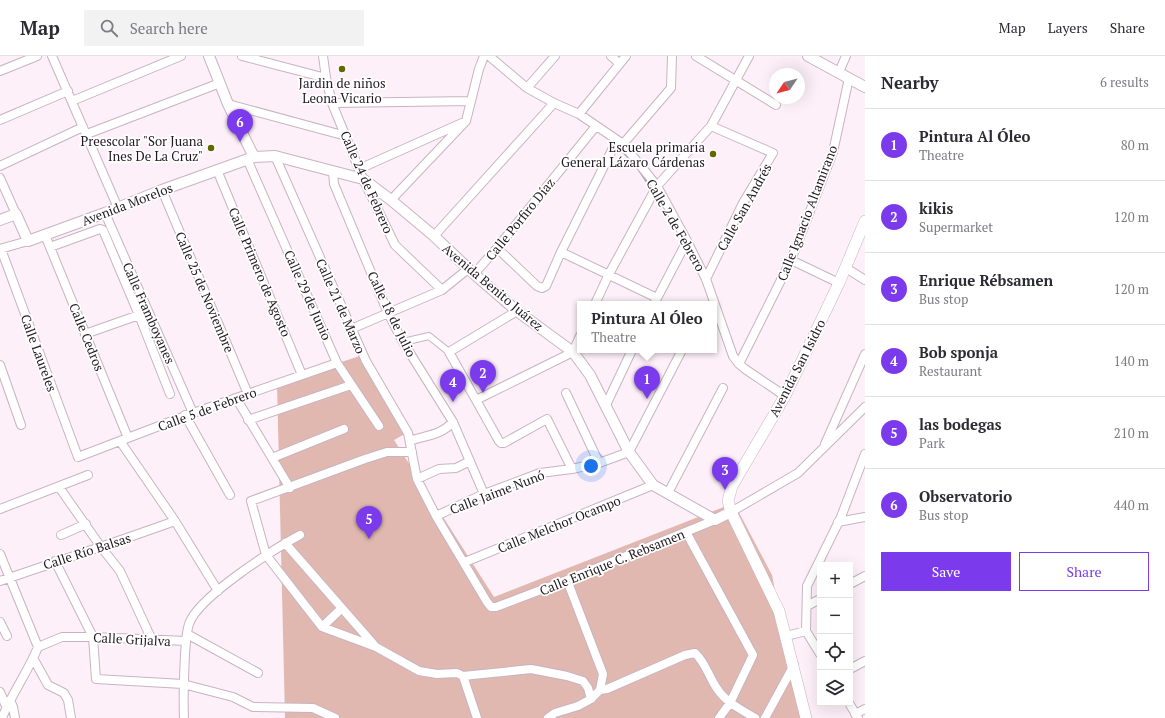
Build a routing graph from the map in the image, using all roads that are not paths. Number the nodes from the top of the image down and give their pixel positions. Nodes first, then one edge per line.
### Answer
1 (37, 56) edge
2 (52, 56) edge
3 (180, 56) edge
4 (209, 56) edge
5 (242, 56) edge
6 (323, 56) edge
7 (484, 56) edge
8 (489, 56) edge
9 (554, 56) edge
10 (611, 56) edge
11 (626, 56) edge
12 (672, 56) edge
13 (696, 56) edge
14 (750, 56) edge
15 (846, 56) edge
16 (810, 57) edge
17 (619, 63) junction
18 (0, 71) edge
19 (839, 72) junction
20 (326, 78) junction
21 (849, 78) junction
22 (735, 81) junction
23 (220, 83) junction
24 (865, 87) edge
25 (527, 88) junction
26 (68, 91) junction
27 (72, 101) junction
28 (471, 101) junction
29 (332, 103) junction
30 (554, 103) junction
31 (228, 104) junction
32 (776, 105) dead end
33 (579, 114) junction
34 (0, 120) edge
35 (466, 121) junction
36 (596, 126) junction
37 (711, 126) junction
38 (85, 131) junction
39 (346, 136) junction
40 (620, 142) junction
41 (275, 156) junction
42 (251, 158) junction
43 (0, 166) edge
44 (217, 170) junction
45 (333, 172) junction
46 (361, 174) junction
47 (0, 178) edge
48 (657, 186) junction
49 (162, 190) junction
50 (391, 200) junction
51 (118, 208) junction
52 (105, 213) junction
53 (16, 214) junction
54 (0, 220) edge
55 (865, 221) edge
56 (45, 235) junction
57 (434, 236) junction
58 (28, 241) junction
59 (687, 241) junction
60 (50, 247) junction
61 (497, 248) junction
62 (0, 249) edge
63 (561, 252) junction
64 (791, 260) junction
65 (846, 268) junction
66 (471, 272) junction
67 (609, 274) junction
68 (706, 278) junction
69 (865, 280) edge
70 (839, 283) junction
71 (442, 290) junction
72 (596, 301) edge
73 (655, 301) edge
74 (714, 301) edge
75 (717, 310) edge
76 (517, 311) junction
77 (388, 313) junction
78 (139, 315) junction
79 (351, 329) junction
80 (86, 334) junction
81 (403, 342) junction
82 (577, 343) edge
83 (449, 352) junction
84 (573, 352) junction
85 (631, 353) edge
86 (680, 353) edge
87 (865, 354) edge
88 (337, 363) junction
89 (739, 364) junction
90 (0, 365) edge
91 (302, 375) junction
92 (351, 385) junction
93 (723, 388) dead end
94 (566, 393) dead end
95 (170, 394) dead end
96 (248, 394) junction
97 (785, 396) junction
98 (236, 398) junction
99 (476, 400) junction
100 (606, 405) junction
101 (865, 408) edge
102 (189, 414) junction
103 (248, 420) junction
104 (453, 422) junction
105 (21, 425) dead end
106 (379, 426) dead end
107 (344, 428) dead end
108 (124, 440) junction
109 (410, 441) junction
110 (823, 448) junction
111 (412, 452) junction
112 (629, 452) junction
113 (865, 454) edge
114 (78, 457) joint
115 (272, 458) junction
116 (470, 461) junction
117 (599, 463) junction
118 (572, 469) junction
119 (88, 475) dead end
120 (418, 479) junction
121 (653, 485) junction
122 (60, 487) junction
123 (290, 488) junction
124 (668, 493) junction
125 (484, 494) junction
126 (230, 495) dead end
127 (0, 510) edge
128 (731, 512) junction
129 (436, 516) junction
130 (865, 517) edge
131 (714, 520) junction
132 (175, 521) junction
133 (838, 522) junction
134 (86, 524) junction
135 (686, 532) junction
136 (61, 535) dead end
137 (300, 535) dead end
138 (285, 543) junction
139 (102, 547) junction
140 (0, 554) edge
141 (266, 555) junction
142 (55, 561) junction
143 (464, 562) junction
144 (865, 576) edge
145 (10, 578) junction
146 (567, 580) junction
147 (0, 581) edge
148 (853, 582) edge
149 (218, 591) junction
150 (817, 601) edge
151 (491, 606) joint
152 (807, 606) junction
153 (342, 608) junction
154 (0, 622) edge
155 (322, 627) junction
156 (806, 631) junction
157 (6, 636) dead end
158 (786, 636) junction
159 (93, 637) junction
160 (187, 638) junction
161 (152, 640) junction
162 (38, 647) junction
163 (376, 647) junction
164 (817, 649) edge
165 (33, 658) junction
166 (865, 661) edge
167 (794, 665) junction
168 (853, 667) edge
169 (258, 673) dead end
170 (463, 676) junction
171 (183, 684) junction
172 (600, 690) junction
173 (0, 692) edge
174 (590, 699) junction
175 (730, 702) junction
176 (8, 703) junction
177 (851, 706) edge
178 (865, 709) edge
179 (856, 716) edge
180 (2, 718) edge
181 (15, 718) edge
182 (71, 718) edge
183 (184, 718) edge
184 (335, 718) edge
185 (477, 718) edge
186 (548, 718) edge
187 (720, 718) edge
188 (755, 718) edge
189 (765, 718) edge
190 (806, 718) edge

1 - 18 street
2 - 26 street
3 - 27 street
4 - 23 street
5 - 20 street
6 - 20 street, Calle 24 de Febrero
7 - 28 street
8 - 25 street, Calle 2 de Febrero
9 - 25 street
10 - 17 street
11 - 17 street
12 - 40 street
13 - 22 street
14 - 22 street
15 - 19 street
16 - 19 street
17 - 33 street
19 - 21 street
20 - 29 street, Calle 24 de Febrero
21 - 24 street
21 - 64 street, Calle Ignacio Altamirano
22 - 32 street
22 - 37 street
23 - 31 street
23 - 38 street
25 - 30 street, Calle 2 de Febrero
26 - 27 street
26 - 34 street
27 - 38 street
28 - 29 street
28 - 35 street
29 - 39 street, Calle 24 de Febrero
30 - 33 street, Calle 2 de Febrero
30 - 57 street
31 - 39 street
31 - 42 street
33 - 36 street, Calle 2 de Febrero
35 - 46 street
35 - 50 street
36 - 40 street, Calle 2 de Febrero
36 - 61 street, Calle Porfiro Díaz
37 - 48 street
37 - 68 street, Calle San Andrés
38 - 43 street
38 - 51 street
39 - 46 street, Calle 24 de Febrero
40 - 48 street, Calle 2 de Febrero
40 - 63 street
41 - 42 street, Avenida Benito Juárez
41 - 45 street, Avenida Benito Juárez
41 - 79 street, Calle 21 de Marzo
42 - 44 street, Avenida Morelos
42 - 88 street, Calle 29 de Junio
44 - 49 street, Avenida Morelos
44 - 91 street, Calle Primero de Agosto
45 - 46 street, Avenida Benito Juárez
45 - 77 street, Calle 18 de Julio
46 - 50 street, Avenida Benito Juárez
46 - 71 street, Calle 24 de Febrero
47 - 53 street
48 - 59 street, Calle 2 de Febrero
48 - 67 street
49 - 51 street, Avenida Morelos
49 - 96 street, Calle 25 de Noviembre
50 - 57 street, Avenida Benito Juárez
51 - 52 street, Avenida Morelos
52 - 56 street, Avenida Morelos
52 - 102 street, Calle Framboyanes
53 - 54 street
53 - 58 street
55 - 65 main road, Avenida San Isidro
56 - 58 street, Avenida Morelos
56 - 60 street, Calle Cedros
57 - 66 street, Avenida Benito Juárez
58 - 62 street, Avenida Morelos
59 - 68 street, Calle 2 de Febrero
59 - 73 street
60 - 78 street
60 - 80 street, Calle Cedros
61 - 63 street
61 - 66 street, Calle Porfiro Díaz
62 - 114 street, Calle Laureles
63 - 67 street
64 - 70 street
64 - 89 street, Calle Ignacio Altamirano
65 - 69 street
65 - 70 main road, Avenida San Isidro
66 - 71 street, Calle Porfiro Díaz
66 - 76 street, Avenida Benito Juárez
67 - 72 street
67 - 73 street
68 - 74 street, Calle 2 de Febrero
70 - 97 main road, Avenida San Isidro
71 - 77 street, Calle Porfiro Díaz
75 - 89 street, Calle 2 de Febrero
76 - 83 street
76 - 84 street, Avenida Benito Juárez
77 - 79 street, Calle Porfiro Díaz
77 - 81 street, Calle 18 de Julio
78 - 80 street
78 - 95 street
79 - 109 street, Calle 21 de Marzo
80 - 108 street, Calle Cedros
81 - 83 street
81 - 104 street, Calle 18 de Julio
82 - 84 street
83 - 99 street
84 - 99 street
84 - 100 street, Avenida Benito Juárez
85 - 100 street
86 - 112 street
87 - 110 street
88 - 91 street, Calle 5 de Febrero
88 - 92 street, Calle 29 de Junio
89 - 97 street, Calle 2 de Febrero
90 - 105 street
91 - 96 street, Calle 5 de Febrero
92 - 103 street
92 - 106 street, Calle 29 de Junio
93 - 124 street
94 - 117 street
96 - 98 street, Calle 5 de Febrero
97 - 128 main road, Avenida San Isidro
98 - 102 street, Calle 5 de Febrero
98 - 103 street
99 - 118 street
100 - 112 street, Avenida Benito Juárez
101 - 110 street
102 - 108 street, Calle 5 de Febrero
102 - 126 street, Calle Framboyanes
103 - 115 street
104 - 109 street
104 - 116 street, Calle 18 de Julio
107 - 115 street
108 - 114 street, Calle 5 de Febrero
108 - 132 street, Calle Cedros
109 - 111 street, Calle 21 de Marzo
110 - 128 street
111 - 120 street, Calle 21 de Marzo
111 - 123 street
112 - 117 street, Calle Jaime Nunó
112 - 121 street, Avenida Benito Juárez
113 - 133 street
115 - 123 street
116 - 120 street
116 - 125 street, Calle 18 de Julio
117 - 118 street, Calle Jaime Nunó
118 - 125 street, Calle Jaime Nunó
119 - 122 street
120 - 129 street, Calle 21 de Marzo
121 - 124 street, Avenida Benito Juárez
121 - 143 street, Calle Melchor Ocampo
122 - 127 street
122 - 134 street
123 - 141 street
124 - 131 street, Avenida Benito Juárez
125 - 129 street, Calle Jaime Nunó
128 - 131 street, Calle Enrique C. Rebsamen
128 - 158 main road
129 - 143 street, Calle 21 de Marzo
130 - 133 street
131 - 135 street, Calle Enrique C. Rebsamen
132 - 139 street, Calle Río Balsas
132 - 149 street, Calle Cedros
133 - 152 street
134 - 136 street
134 - 139 street
135 - 146 street, Calle Enrique C. Rebsamen
135 - 175 street
137 - 138 street, Calle Grijalva
138 - 141 street, Calle Grijalva
138 - 153 street
139 - 142 street, Calle Río Balsas
139 - 161 street
140 - 145 street
141 - 149 street, Calle Grijalva
141 - 155 street
142 - 145 street, Calle Río Balsas
142 - 159 street
143 - 151 street, Calle 21 de Marzo
144 - 148 street
145 - 147 street, Calle Río Balsas
145 - 162 street
146 - 151 street, Calle Enrique C. Rebsamen
146 - 172 street
149 - 160 street, Calle Grijalva
150 - 152 street
152 - 156 street
153 - 155 street
153 - 163 street
154 - 157 street
155 - 163 street
156 - 158 street
156 - 164 street
158 - 167 main road
159 - 161 street, Calle Grijalva
159 - 162 street, Calle Grijalva
159 - 171 street
160 - 161 street, Calle Grijalva
160 - 169 street
160 - 171 street
162 - 165 street
163 - 170 street
165 - 176 street
165 - 182 street
166 - 168 street
167 - 189 street
167 - 190 main road
170 - 174 street
170 - 185 street
171 - 183 street
171 - 184 street
172 - 174 street
172 - 175 street
173 - 176 street
174 - 186 street
175 - 187 street
175 - 188 street
176 - 180 street
176 - 181 street
177 - 179 street
178 - 179 street

